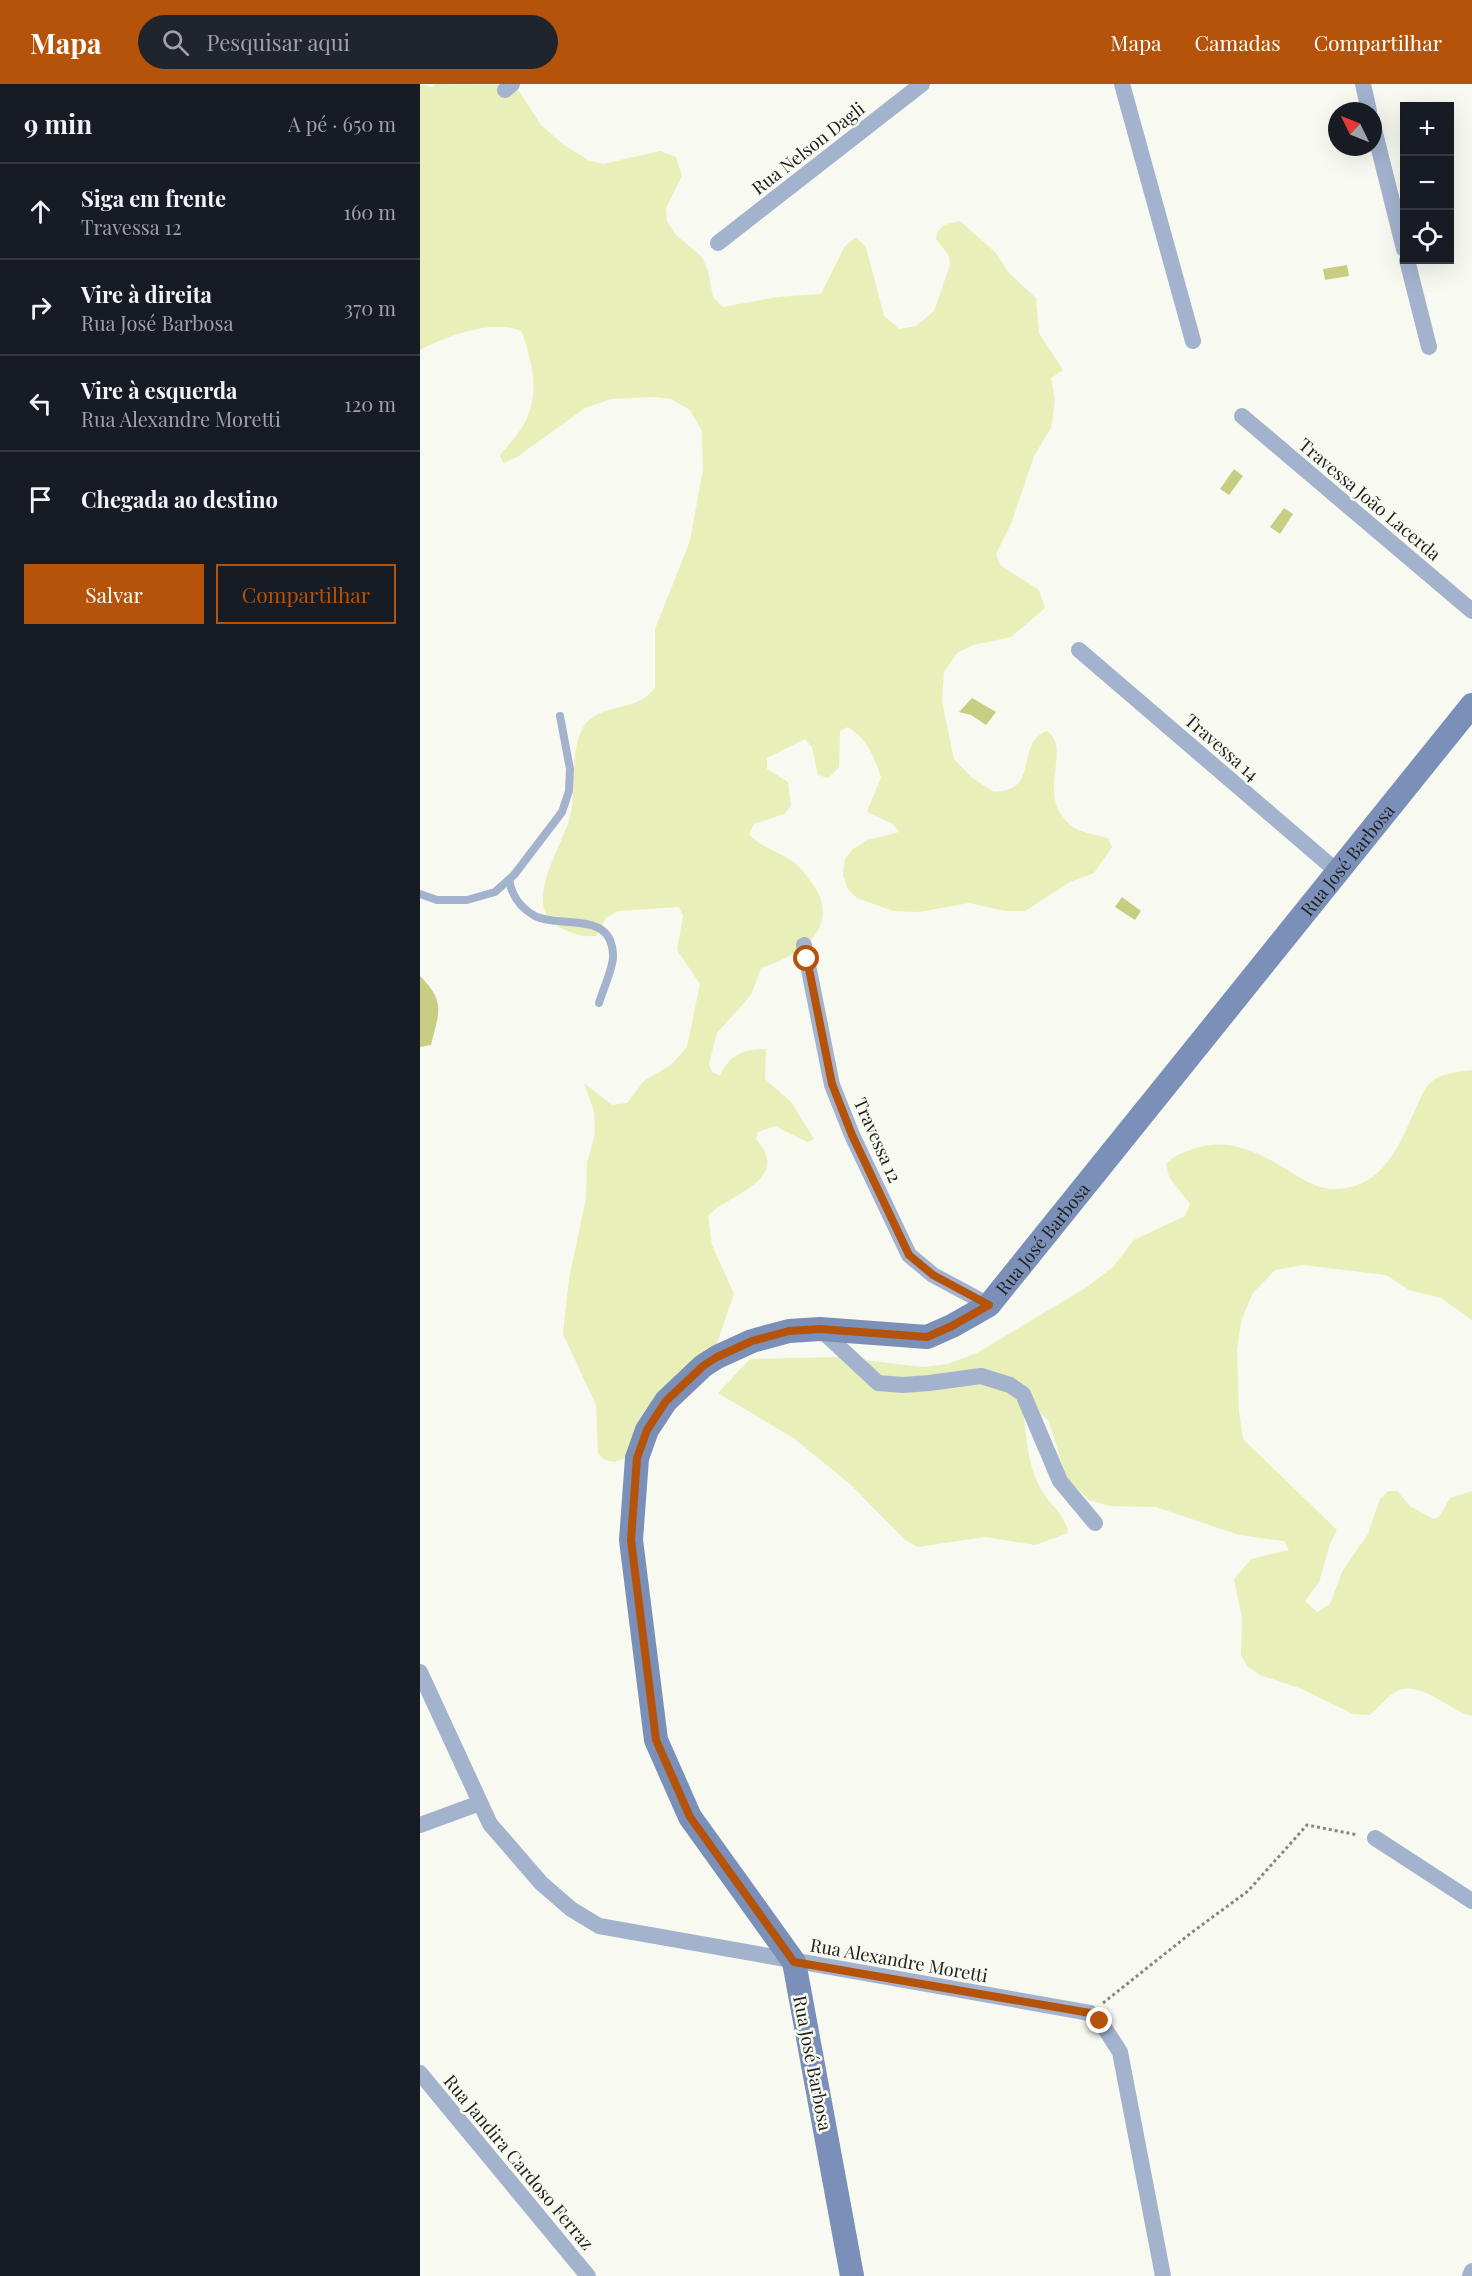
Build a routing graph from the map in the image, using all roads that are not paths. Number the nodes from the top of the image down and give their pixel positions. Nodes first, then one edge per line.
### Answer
1 (922, 84) edge
2 (1122, 84) edge
3 (1363, 84) edge
4 (1368, 102) edge
5 (1381, 156) edge
6 (1400, 233) edge
7 (718, 243) dead end
8 (1408, 264) edge
9 (1193, 341) dead end
10 (1429, 347) dead end
11 (1242, 416) dead end
12 (1472, 611) edge
13 (1079, 650) dead end
14 (1472, 705) edge
15 (560, 716) dead end
16 (1339, 873) junction
17 (509, 880) junction
18 (420, 894) edge
19 (804, 945) dead end
20 (599, 1003) dead end
21 (989, 1305) junction
22 (820, 1329) junction
23 (1095, 1523) dead end
24 (420, 1672) edge
25 (480, 1803) junction
26 (420, 1825) edge
27 (1375, 1838) road end
28 (1472, 1901) edge
29 (794, 1962) junction
30 (420, 2073) edge
31 (1472, 2271) edge
32 (588, 2276) edge
33 (852, 2276) edge
34 (1163, 2276) edge
35 (1470, 2276) edge

1 - 7 street, Rua Nelson Dagli
2 - 9 street
3 - 4 street
5 - 6 street
8 - 10 street
11 - 12 street, Travessa João Lacerda
13 - 16 street, Travessa 14
14 - 16 street, Rua José Barbosa
15 - 17 lane
16 - 21 street, Rua José Barbosa
17 - 18 lane
17 - 20 lane
19 - 21 street, Travessa 12
21 - 22 street, Rua José Barbosa
22 - 23 street
22 - 29 street, Rua José Barbosa
24 - 25 street, Rua Alexandre Moretti
25 - 26 street
25 - 29 street, Rua Alexandre Moretti
27 - 28 street
29 - 33 street, Rua José Barbosa
29 - 34 street, Rua Alexandre Moretti
30 - 32 street, Rua Jandira Cardoso Ferraz
31 - 35 street

